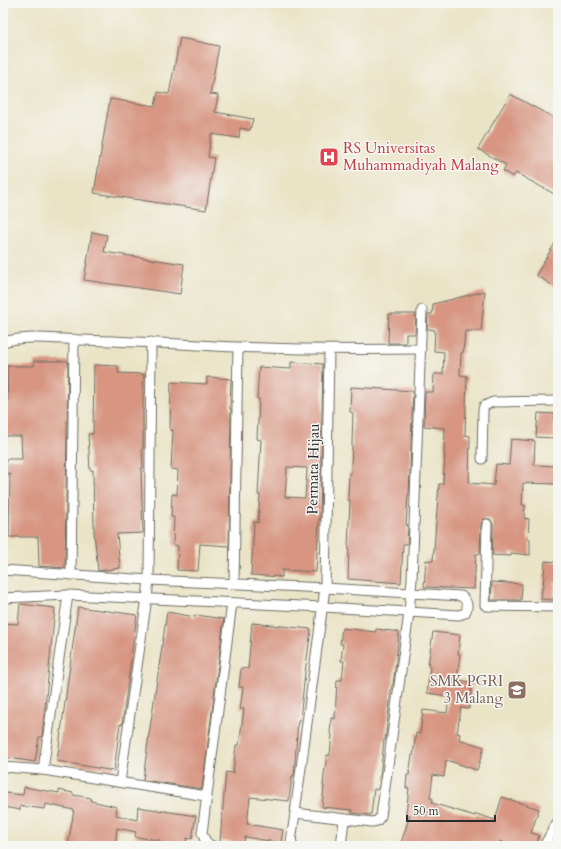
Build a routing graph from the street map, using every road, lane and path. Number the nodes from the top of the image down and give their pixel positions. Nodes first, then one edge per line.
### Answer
1 (422, 310) dead end
2 (74, 339) junction
3 (3, 342) edge
4 (151, 342) junction
5 (238, 348) junction
6 (421, 348) junction
7 (329, 350) junction
8 (558, 400) edge
9 (482, 459) dead end
10 (487, 524) dead end
11 (3, 570) edge
12 (71, 575) junction
13 (148, 580) junction
14 (234, 584) junction
15 (325, 588) junction
16 (411, 594) junction
17 (68, 595) junction
18 (3, 598) edge
19 (147, 598) junction
20 (232, 603) junction
21 (323, 607) junction
22 (558, 607) edge
23 (409, 613) junction
24 (3, 767) edge
25 (43, 770) junction
26 (120, 782) junction
27 (206, 796) junction
28 (295, 813) junction
29 (344, 820) junction
30 (558, 821) edge
31 (290, 845) edge
32 (213, 846) edge
33 (341, 846) edge
34 (544, 846) edge

1 - 6 street
2 - 3 street
2 - 4 street
2 - 12 street
4 - 5 street
4 - 13 street
5 - 7 street
5 - 14 street
6 - 7 street
6 - 16 street
7 - 15 street, Permata Hijau
8 - 9 street
10 - 22 street
11 - 12 street
12 - 13 street
13 - 14 street
13 - 19 street
14 - 15 street
15 - 16 street
15 - 21 street, Permata Hijau
16 - 23 street
16 - 23 street
17 - 18 street
17 - 19 street
17 - 25 street
19 - 20 street
19 - 26 street
20 - 21 street
20 - 27 street
21 - 23 street
21 - 28 street, Permata Hijau
23 - 29 street
24 - 25 street
25 - 26 street
26 - 27 street
27 - 32 street
28 - 29 street
28 - 31 street, Permata Hijau
29 - 33 street
30 - 34 street

